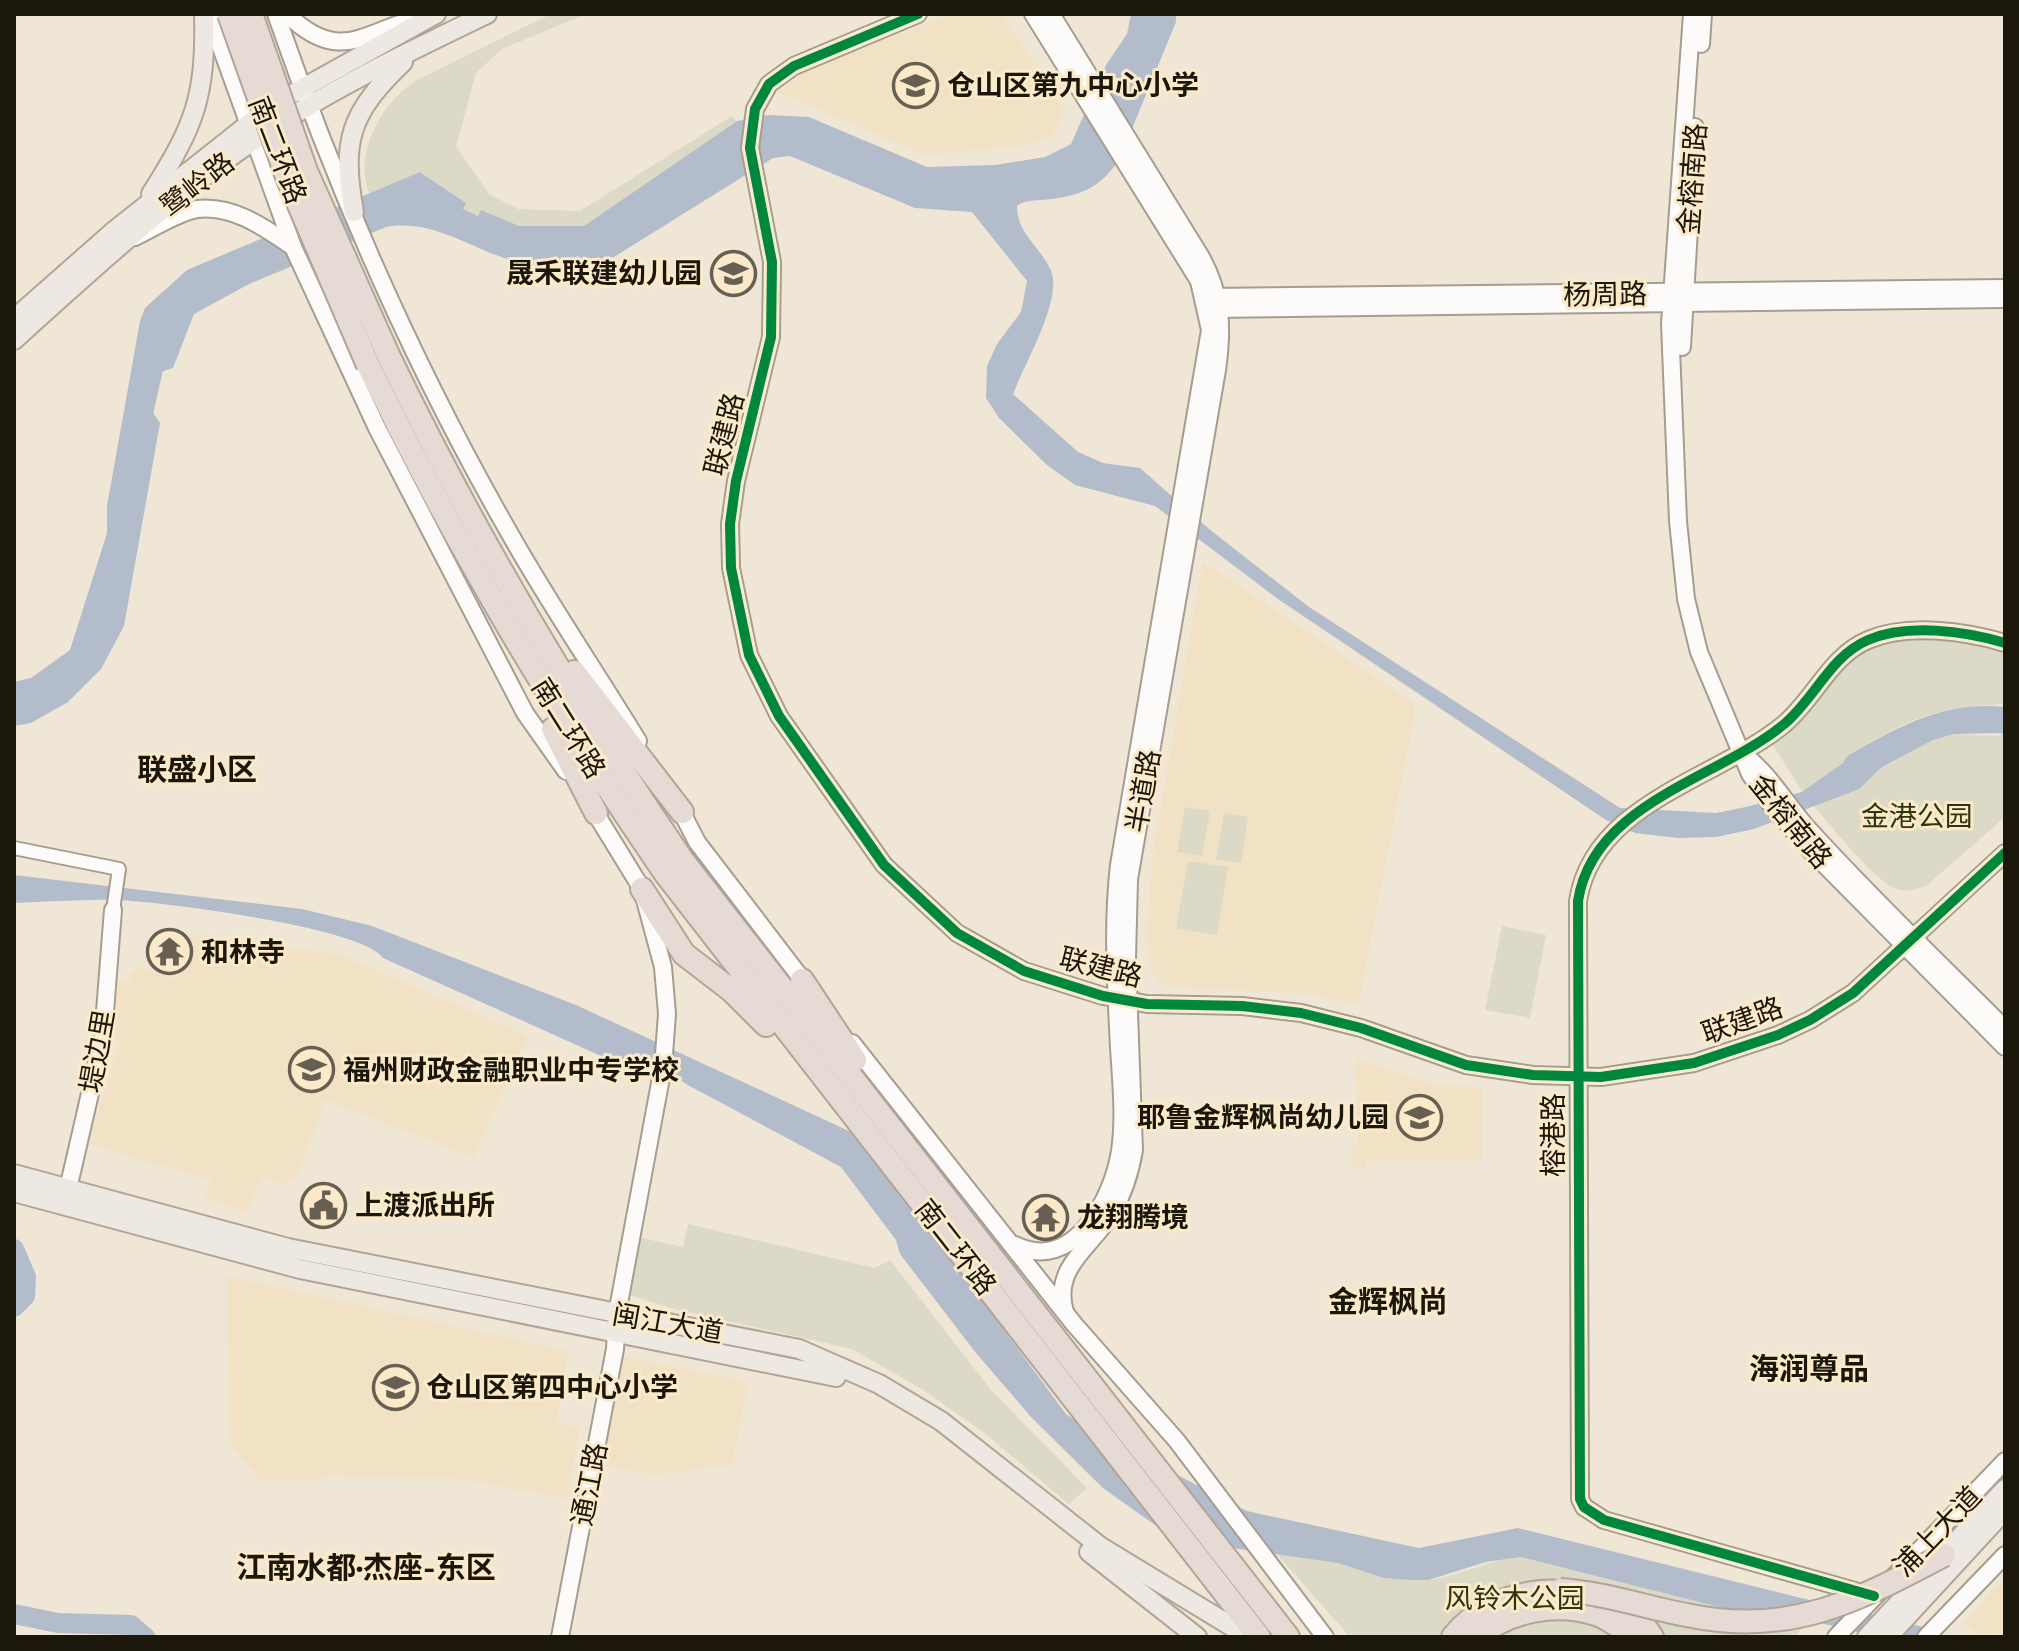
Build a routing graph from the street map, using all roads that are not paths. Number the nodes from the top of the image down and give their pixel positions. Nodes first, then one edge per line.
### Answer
1 (207, 14) edge
2 (229, 14) edge
3 (251, 14) edge
4 (276, 14) edge
5 (287, 14) edge
6 (487, 14) edge
7 (918, 14) edge
8 (1033, 14) edge
9 (1051, 14) edge
10 (1692, 14) edge
11 (1703, 14) edge
12 (434, 15) edge
13 (419, 46) junction
14 (301, 87) junction
15 (310, 107) junction
16 (250, 132) junction
17 (142, 208) junction
18 (354, 212) junction
19 (123, 242) junction
20 (293, 247) junction
21 (1195, 260) junction
22 (2005, 288) edge
23 (1678, 298) junction
24 (2005, 299) edge
25 (1213, 303) junction
26 (14, 319) edge
27 (14, 340) edge
28 (378, 361) junction
29 (497, 590) junction
30 (2005, 643) edge
31 (1743, 754) junction
32 (682, 812) junction
33 (596, 813) junction
34 (14, 848) edge
35 (2005, 853) edge
36 (642, 889) junction
37 (113, 910) joint
38 (1908, 941) junction
39 (802, 980) junction
40 (1123, 1000) junction
41 (2005, 1029) edge
42 (2005, 1047) edge
43 (1577, 1078) junction
44 (894, 1131) junction
45 (874, 1143) junction
46 (14, 1174) edge
47 (68, 1189) junction
48 (14, 1192) edge
49 (1014, 1245) junction
50 (1065, 1312) junction
51 (617, 1322) junction
52 (2005, 1461) edge
53 (2005, 1489) edge
54 (2005, 1510) edge
55 (1998, 1521) edge
56 (1944, 1555) junction
57 (2005, 1555) edge
58 (1560, 1590) junction
59 (1869, 1601) junction
60 (1932, 1631) edge
61 (560, 1637) edge
62 (1197, 1637) edge
63 (1249, 1637) edge
64 (1259, 1637) edge
65 (1288, 1637) edge
66 (1325, 1637) edge
67 (1453, 1637) edge
68 (1476, 1637) edge
69 (1634, 1637) edge
70 (1652, 1637) edge
71 (1836, 1637) edge
72 (1867, 1637) edge
73 (1888, 1637) edge

1 - 16 main road, 通江路
1 - 17 main road
2 - 28 highway, 南二环路, bridge
3 - 28 highway, 南二环路, bridge
4 - 14 main road
5 - 12 main road
6 - 13 main road, 鹭岭路
7 - 40 main road, 联建路
8 - 21 main road
9 - 21 main road
10 - 23 main road, 金榕南路
11 - 23 main road, 金榕南路
12 - 14 main road, 鹭岭路
13 - 15 main road, 鹭岭路
13 - 18 main road
14 - 15 main road
14 - 16 main road, 鹭岭路
15 - 16 main road, 鹭岭路
15 - 18 main road
16 - 17 main road, 鹭岭路
16 - 19 main road, 鹭岭路
16 - 20 main road, 通江路
17 - 26 main road, 鹭岭路
18 - 32 main road
19 - 20 main road
19 - 27 main road, 鹭岭路
20 - 33 main road, 通江路
21 - 25 main road, 半道路
22 - 23 main road, 杨周路
23 - 24 main road, 杨周路
23 - 25 main road, 杨周路
23 - 31 main road, 金榕南路
25 - 40 main road, 半道路
28 - 29 highway, 南二环路
29 - 32 highway
29 - 33 highway
29 - 44 highway, 南二环路
29 - 45 highway, 南二环路
30 - 31 main road, 榕港路
31 - 38 main road, 金榕南路
31 - 43 main road, 榕港路
32 - 39 main road
33 - 36 main road, 通江路
34 - 37 street
35 - 38 main road, 联建路
36 - 45 highway
36 - 51 main road, 通江路
37 - 47 main road, 堤边里
38 - 41 main road
38 - 42 main road, 金榕南路
38 - 43 main road, 联建路
39 - 44 highway
39 - 49 main road
40 - 43 main road, 联建路
40 - 49 main road, 半道路
40 - 50 main road, 半道路
43 - 59 main road, 榕港路
44 - 65 highway, 南二环路
45 - 64 highway, 南二环路
46 - 47 main road, 闽江大道
47 - 51 main road, 闽江大道
48 - 51 main road, 闽江大道
49 - 50 main road
50 - 66 main road
51 - 61 main road, 通江路
51 - 62 main road, 闽江大道
51 - 63 main road, 闽江大道
52 - 59 main road, 浦上大道
53 - 56 main road
54 - 55 main road
55 - 73 main road
56 - 58 highway, bridge
56 - 72 main road
57 - 60 main road
58 - 67 highway
58 - 70 highway, bridge
59 - 71 main road, 浦上大道
68 - 69 highway

